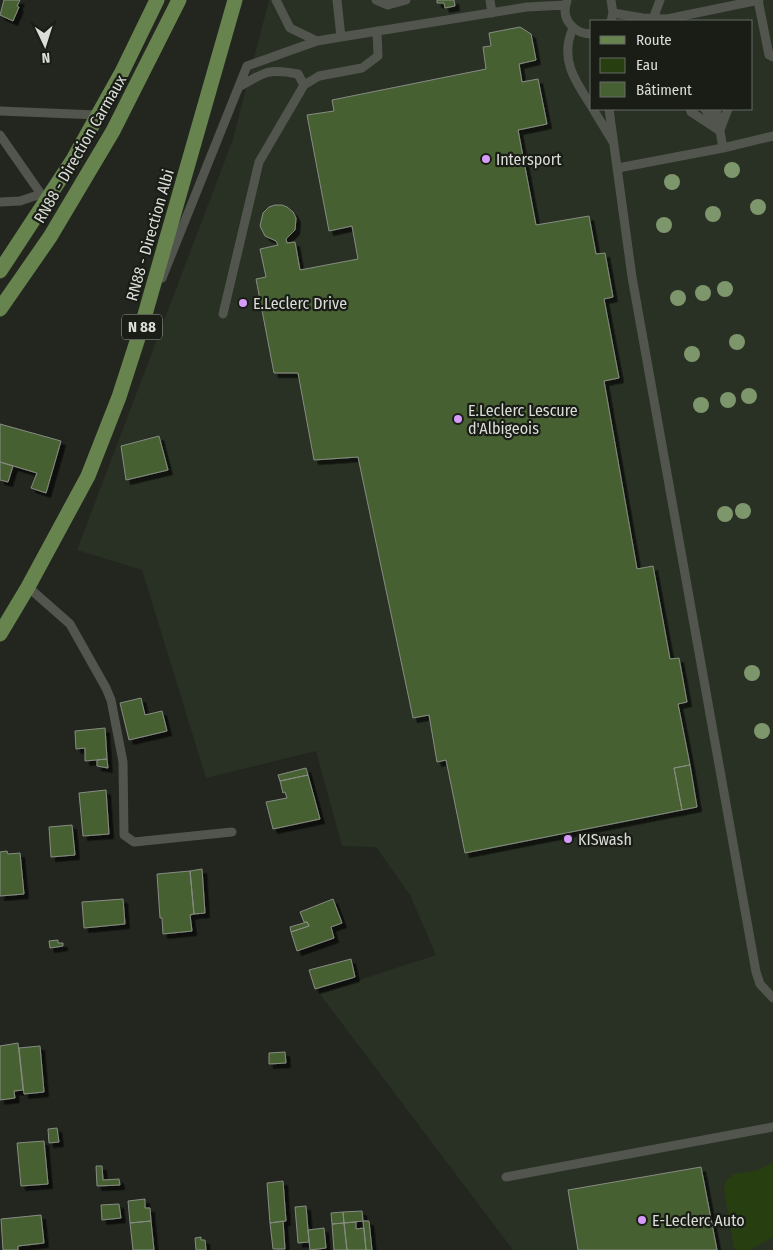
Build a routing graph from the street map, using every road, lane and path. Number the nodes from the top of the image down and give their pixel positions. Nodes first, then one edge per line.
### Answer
1 (157, 0) edge
2 (179, 0) edge
3 (235, 0) edge
4 (276, 0) edge
5 (337, 0) edge
6 (375, 0) edge
7 (406, 0) edge
8 (490, 0) edge
9 (611, 0) edge
10 (660, 0) edge
11 (759, 0) edge
12 (566, 3) edge
13 (492, 13) junction
14 (612, 17) edge
15 (700, 17) edge
16 (653, 19) junction
17 (668, 20) edge
18 (573, 28) junction
19 (377, 31) junction
20 (590, 34) edge
21 (341, 37) junction
22 (317, 41) junction
23 (773, 57) edge
24 (304, 85) junction
25 (239, 87) junction
26 (590, 105) edge
27 (593, 110) edge
28 (610, 110) edge
29 (690, 110) edge
30 (706, 110) edge
31 (716, 110) edge
32 (728, 110) edge
33 (0, 111) edge
34 (98, 115) junction
35 (720, 130) junction
36 (0, 135) edge
37 (773, 136) edge
38 (615, 147) junction
39 (723, 148) junction
40 (618, 168) junction
41 (44, 196) junction
42 (0, 202) edge
43 (0, 271) edge
44 (0, 309) edge
45 (224, 314) dead end
46 (140, 332) junction
47 (28, 587) junction
48 (0, 634) edge
49 (232, 832) dead end
50 (773, 998) edge
51 (773, 1127) edge
52 (506, 1177) dead end

1 - 34 main road
2 - 44 main road, RN88 - Direction Carmaux
3 - 46 main road, RN88 - Direction Albi / N 88
4 - 22 lane
5 - 21 lane
6 - 7 lane
8 - 13 lane
9 - 14 lane
10 - 16 lane
11 - 15 lane
11 - 23 lane
12 - 13 lane
12 - 18 lane
13 - 19 lane
14 - 16 lane
15 - 17 lane
16 - 17 lane
18 - 20 lane
18 - 26 lane
19 - 21 lane
19 - 24 lane
21 - 22 lane
22 - 25 lane
24 - 25 lane
24 - 45 lane
25 - 46 lane
27 - 38 lane
28 - 38 lane
29 - 35 lane
30 - 35 lane
31 - 35 lane
32 - 35 lane
33 - 34 lane
34 - 41 main road
35 - 39 lane
36 - 41 lane
37 - 39 lane
38 - 40 lane
39 - 40 lane
40 - 50 lane
41 - 42 lane
41 - 43 main road
46 - 47 main road, RN88 - Direction Albi / N 88
47 - 48 main road, RN88 - Direction Albi / N 88
47 - 49 lane
51 - 52 lane

